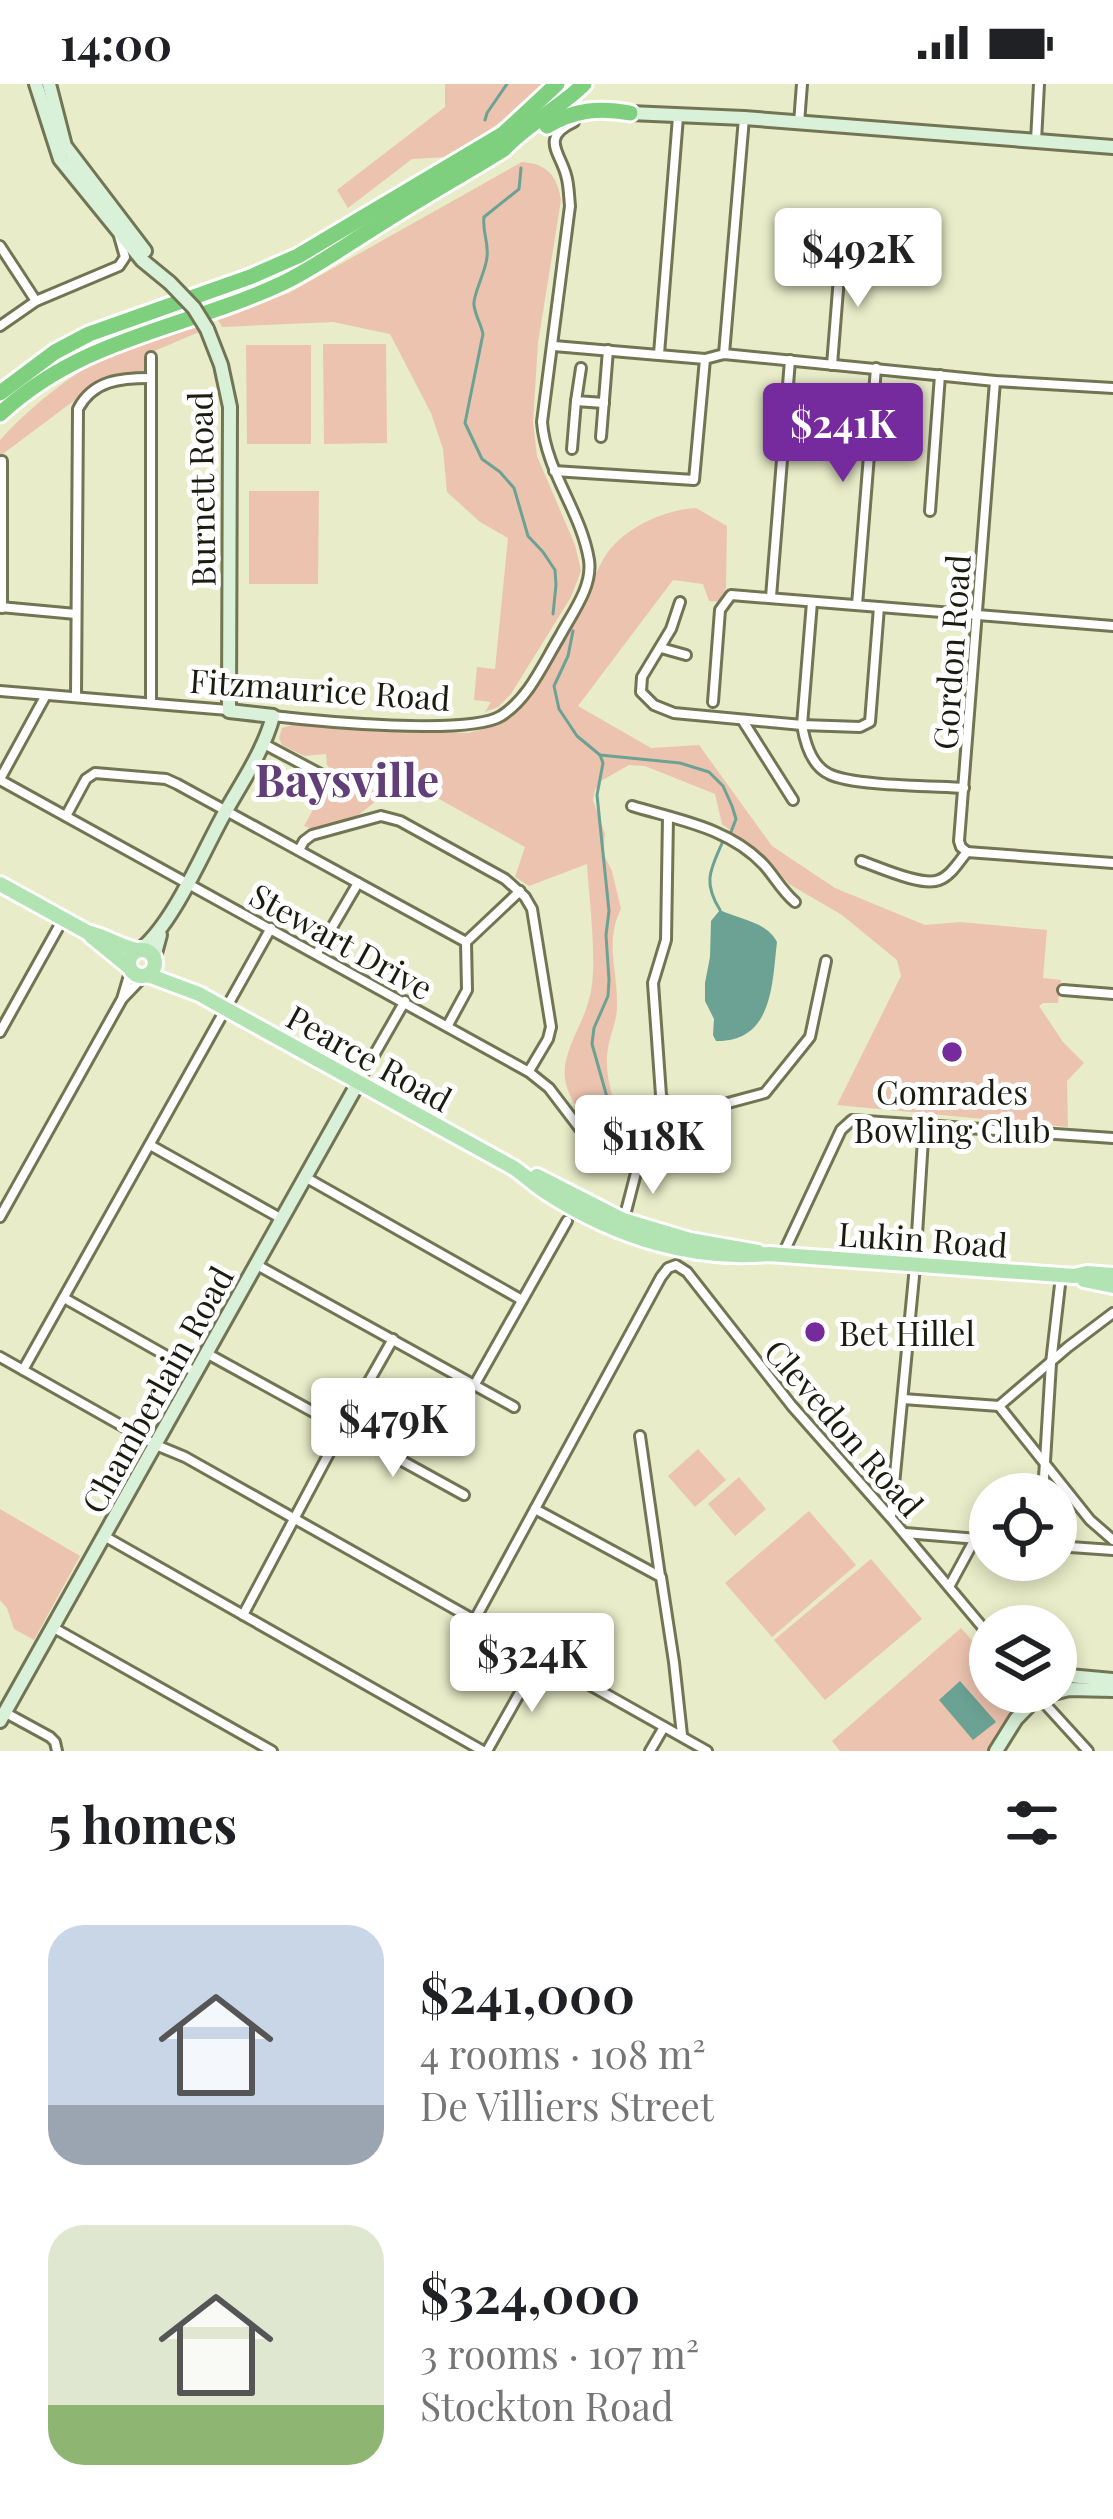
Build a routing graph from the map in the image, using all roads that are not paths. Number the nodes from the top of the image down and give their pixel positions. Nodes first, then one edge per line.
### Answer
1 (36, 84) edge
2 (49, 84) edge
3 (557, 84) edge
4 (584, 84) edge
5 (802, 84) edge
6 (1039, 84) edge
7 (630, 113) junction
8 (678, 116) junction
9 (744, 118) junction
10 (799, 123) junction
11 (55, 132) junction
12 (1036, 141) junction
13 (1113, 147) edge
14 (504, 149) junction
15 (122, 228) junction
16 (0, 246) edge
17 (841, 252) dead end
18 (170, 283) junction
19 (36, 301) junction
20 (0, 326) edge
21 (554, 346) junction
22 (608, 350) junction
23 (659, 354) junction
24 (724, 354) junction
25 (151, 357) dead end
26 (705, 358) junction
27 (790, 360) junction
28 (832, 364) junction
29 (581, 368) dead end
30 (876, 368) junction
31 (940, 375) junction
32 (150, 379) junction
33 (995, 380) junction
34 (44, 381) junction
35 (1113, 388) edge
36 (0, 393) edge
37 (576, 401) junction
38 (604, 403) junction
39 (0, 414) edge
40 (0, 428) edge
41 (601, 437) dead end
42 (572, 449) dead end
43 (2, 461) edge
44 (554, 471) junction
45 (1, 476) edge
46 (930, 511) dead end
47 (771, 597) junction
48 (680, 602) dead end
49 (812, 602) junction
50 (857, 604) junction
51 (879, 607) junction
52 (1, 608) edge
53 (76, 614) junction
54 (975, 615) junction
55 (1113, 626) edge
56 (661, 648) junction
57 (686, 655) dead end
58 (0, 692) edge
59 (46, 695) junction
60 (76, 698) junction
61 (713, 702) dead end
62 (151, 704) junction
63 (229, 711) junction
64 (273, 716) junction
65 (742, 720) junction
66 (802, 725) junction
67 (262, 743) junction
68 (328, 778) dead end
69 (0, 779) edge
70 (964, 788) junction
71 (793, 800) dead end
72 (632, 806) dead end
73 (226, 811) junction
74 (66, 816) junction
75 (668, 817) junction
76 (298, 850) junction
77 (967, 852) junction
78 (861, 861) dead end
79 (1113, 863) edge
80 (187, 882) junction
81 (358, 883) junction
82 (0, 884) edge
83 (520, 892) junction
84 (795, 902) dead end
85 (63, 919) junction
86 (271, 928) junction
87 (466, 942) junction
88 (317, 953) junction
89 (826, 962) dead end
90 (143, 963) junction
91 (1063, 990) dead end
92 (1113, 994) edge
93 (404, 1001) junction
94 (226, 1009) junction
95 (448, 1025) junction
96 (0, 1032) edge
97 (529, 1072) junction
98 (358, 1082) junction
99 (670, 1119) junction
100 (925, 1124) junction
101 (1113, 1138) edge
102 (150, 1145) junction
103 (639, 1165) junction
104 (305, 1177) junction
105 (0, 1217) edge
106 (282, 1219) junction
107 (566, 1221) dead end
108 (621, 1226) junction
109 (654, 1237) joint
110 (776, 1255) junction
111 (256, 1264) junction
112 (915, 1266) junction
113 (1067, 1275) junction
114 (1113, 1275) edge
115 (1113, 1286) edge
116 (64, 1298) junction
117 (522, 1300) junction
118 (1113, 1313) edge
119 (393, 1339) junction
120 (208, 1354) junction
121 (0, 1358) edge
122 (1051, 1364) junction
123 (23, 1370) junction
124 (197, 1372) junction
125 (475, 1384) junction
126 (903, 1399) junction
127 (999, 1406) junction
128 (514, 1407) dead end
129 (343, 1427) junction
130 (640, 1436) dead end
131 (156, 1444) junction
132 (1044, 1466) junction
133 (1044, 1473) edge
134 (464, 1495) dead end
135 (535, 1509) junction
136 (891, 1517) junction
137 (294, 1518) junction
138 (904, 1533) junction
139 (104, 1536) junction
140 (969, 1538) edge
141 (1113, 1540) edge
142 (1077, 1547) edge
143 (969, 1550) edge
144 (1113, 1550) edge
145 (661, 1577) junction
146 (949, 1586) junction
147 (969, 1610) edge
148 (244, 1615) junction
149 (474, 1621) junction
150 (51, 1626) junction
151 (539, 1657) junction
152 (1077, 1678) edge
153 (1113, 1680) edge
154 (1077, 1689) edge
155 (1113, 1690) edge
156 (1022, 1713) edge
157 (1057, 1713) edge
158 (2, 1717) edge
159 (664, 1727) junction
160 (682, 1737) junction
161 (269, 1750) edge
162 (57, 1751) edge
163 (485, 1751) edge
164 (650, 1751) edge
165 (707, 1751) edge
166 (996, 1751) edge
167 (1088, 1751) edge

1 - 11 street
2 - 11 street
3 - 36 highway
4 - 14 highway
5 - 10 street
6 - 12 street
7 - 8 street
7 - 14 highway
7 - 21 street, Fitzmaurice Road
8 - 9 street
8 - 23 street
9 - 10 street
9 - 24 street
10 - 12 street
11 - 15 street
12 - 13 street
14 - 34 highway
15 - 18 street
15 - 18 street
15 - 19 street
16 - 19 street
17 - 28 street
18 - 63 street, Burnett Road, bridge
19 - 20 street
21 - 22 street
21 - 44 street, Fitzmaurice Road
22 - 23 street
22 - 38 street
23 - 26 street
24 - 26 street
24 - 27 street
25 - 32 street
26 - 44 street
27 - 28 street
27 - 47 street
28 - 30 street
29 - 37 street
30 - 31 street
30 - 50 street
31 - 33 street
31 - 46 street
32 - 53 street
32 - 62 street
33 - 35 street
33 - 54 street, Gordon Road
34 - 39 highway
34 - 40 highway
37 - 38 street
37 - 42 street
38 - 41 street
43 - 45 street
44 - 64 street, Fitzmaurice Road
45 - 52 street
47 - 49 street
47 - 61 street
48 - 56 street
49 - 50 street
49 - 66 street
50 - 51 street
51 - 54 street
51 - 66 street
52 - 53 street
53 - 60 street
54 - 55 street
54 - 70 street, Gordon Road
56 - 57 street
56 - 65 street
58 - 59 street, Fitzmaurice Road
59 - 60 street, Fitzmaurice Road
59 - 69 street
60 - 62 street, Fitzmaurice Road
62 - 63 street, Fitzmaurice Road
63 - 64 street, Fitzmaurice Road
64 - 67 street
65 - 66 street
65 - 71 street
66 - 70 street
67 - 68 street
67 - 73 street
69 - 74 street, Stewart Drive
70 - 77 street, Gordon Road
72 - 75 street
73 - 74 street
73 - 76 street
73 - 80 street
74 - 80 street, Stewart Drive
75 - 84 street
75 - 99 street
76 - 81 street
76 - 83 street
77 - 78 street
77 - 79 street
80 - 86 street, Stewart Drive
80 - 90 street
81 - 87 street
81 - 88 street
82 - 85 main road, Pearce Road
83 - 87 street
83 - 97 street
85 - 90 main road, Pearce Road
85 - 96 street
86 - 88 street, Stewart Drive
86 - 94 street
87 - 95 street
88 - 93 street, Stewart Drive
89 - 99 street
90 - 94 main road, Pearce Road
90 - 105 street
91 - 92 street
93 - 95 street, Stewart Drive
93 - 98 street
94 - 98 main road, Pearce Road
94 - 102 street
95 - 97 street, Stewart Drive
97 - 103 street, Stewart Drive
98 - 104 street, Chamberlain Road
98 - 108 main road, Pearce Road
99 - 103 street
100 - 101 street
100 - 110 street
100 - 112 street
102 - 106 street
102 - 116 street
103 - 108 street
104 - 106 street, Chamberlain Road
104 - 117 street
106 - 111 street, Chamberlain Road
107 - 117 street
108 - 109 main road, Pearce Road
109 - 110 main road, Lukin Road
110 - 112 main road, Lukin Road
111 - 119 street
111 - 120 street, Chamberlain Road
112 - 113 main road, Lukin Road
112 - 126 street
113 - 114 main road, Lukin Road
113 - 115 main road, Lukin Road
113 - 122 street
116 - 123 street
116 - 124 street
117 - 125 street
118 - 122 street
119 - 125 street
119 - 129 street
120 - 124 street, Chamberlain Road
120 - 129 street
121 - 123 street
122 - 127 street
122 - 132 street
123 - 131 street
124 - 131 street, Chamberlain Road
125 - 128 street
126 - 127 street
126 - 136 street
127 - 132 street
129 - 134 street
129 - 137 street
130 - 145 street
131 - 137 street
131 - 139 street, Chamberlain Road
132 - 133 street
132 - 141 street
135 - 136 street, Clevedon Road
135 - 145 street
135 - 149 street
136 - 138 street, Clevedon Road
137 - 148 street
137 - 149 street
138 - 140 street
138 - 146 street, Clevedon Road
139 - 148 street
139 - 150 street, Chamberlain Road
142 - 144 street
143 - 146 street
145 - 160 street
146 - 147 street, Clevedon Road
148 - 163 street
149 - 151 street
150 - 158 street, Chamberlain Road
150 - 161 street
151 - 159 street
151 - 163 street
152 - 153 street
154 - 155 street
156 - 166 street
157 - 167 street
158 - 162 street
159 - 160 street
159 - 164 street
160 - 165 street

